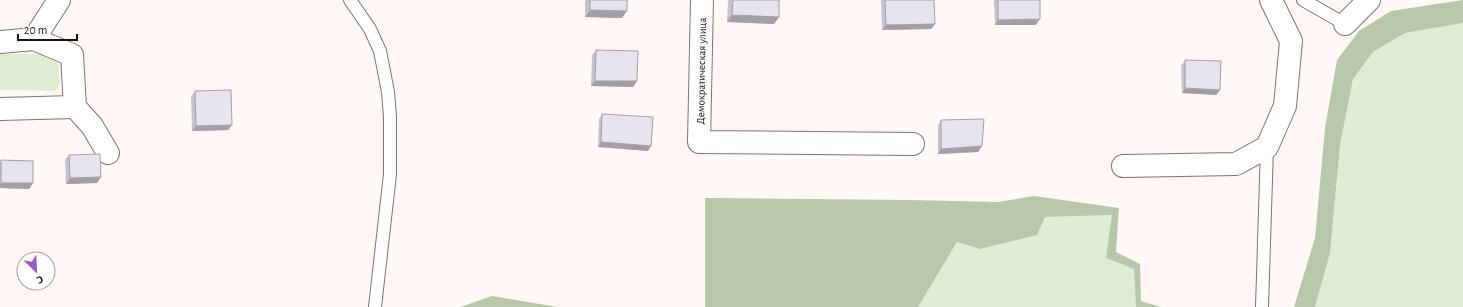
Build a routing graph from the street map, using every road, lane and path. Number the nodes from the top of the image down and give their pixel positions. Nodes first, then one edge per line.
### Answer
1 (59, 0) edge
2 (350, 0) edge
3 (702, 0) edge
4 (1271, 0) edge
5 (1302, 0) edge
6 (1369, 0) edge
7 (1345, 24) joint
8 (34, 39) junction
9 (0, 42) edge
10 (75, 107) junction
11 (0, 109) edge
12 (914, 144) dead end
13 (1267, 147) junction
14 (108, 153) dead end
15 (1123, 166) dead end
16 (375, 307) edge
17 (1262, 307) edge

1 - 8 street
2 - 16 lane
3 - 12 street, Демократическая улица
4 - 13 street
5 - 7 lane
6 - 7 street
8 - 9 street
8 - 10 street
10 - 11 street
10 - 14 street
13 - 15 street
13 - 17 lane

